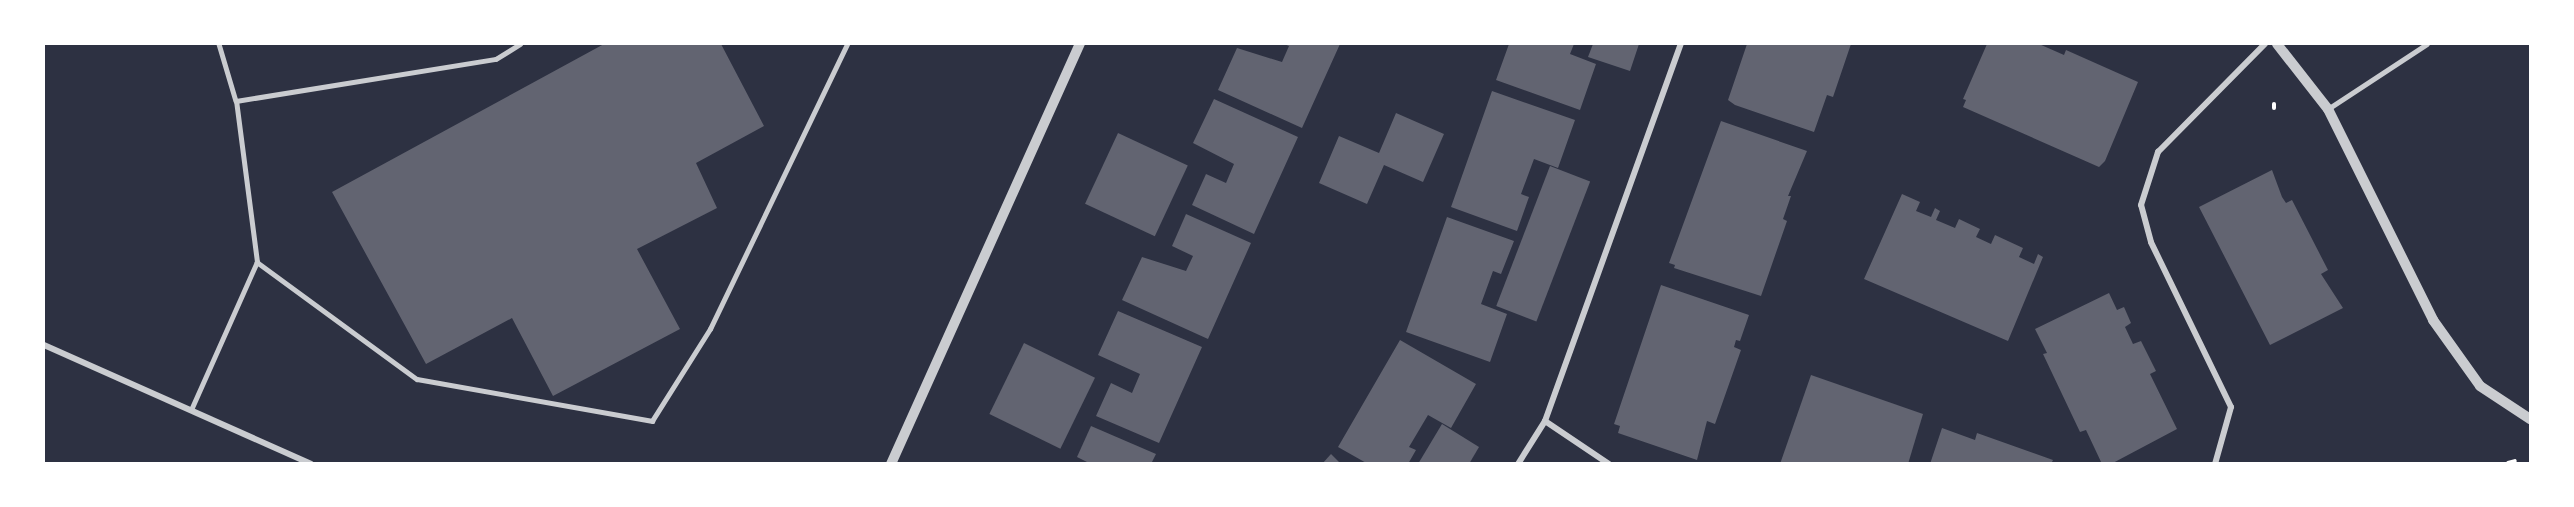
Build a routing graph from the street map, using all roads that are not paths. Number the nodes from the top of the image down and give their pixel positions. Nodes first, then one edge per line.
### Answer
1 (219, 44) edge
2 (520, 44) edge
3 (847, 44) edge
4 (1080, 44) edge
5 (1681, 44) edge
6 (2265, 44) edge
7 (2277, 44) edge
8 (2427, 44) edge
9 (236, 100) junction
10 (2328, 109) junction
11 (257, 262) junction
12 (44, 345) edge
13 (191, 410) junction
14 (2530, 419) edge
15 (1545, 421) junction
16 (311, 464) edge
17 (891, 464) edge
18 (1518, 464) edge
19 (1610, 464) edge
20 (2215, 464) edge

1 - 9 lane
2 - 9 lane
3 - 11 lane
4 - 17 street
5 - 15 street
6 - 20 street
7 - 10 street
8 - 10 lane
9 - 11 lane
10 - 14 street
11 - 13 lane
12 - 13 street
13 - 16 street
15 - 18 street
15 - 19 street

